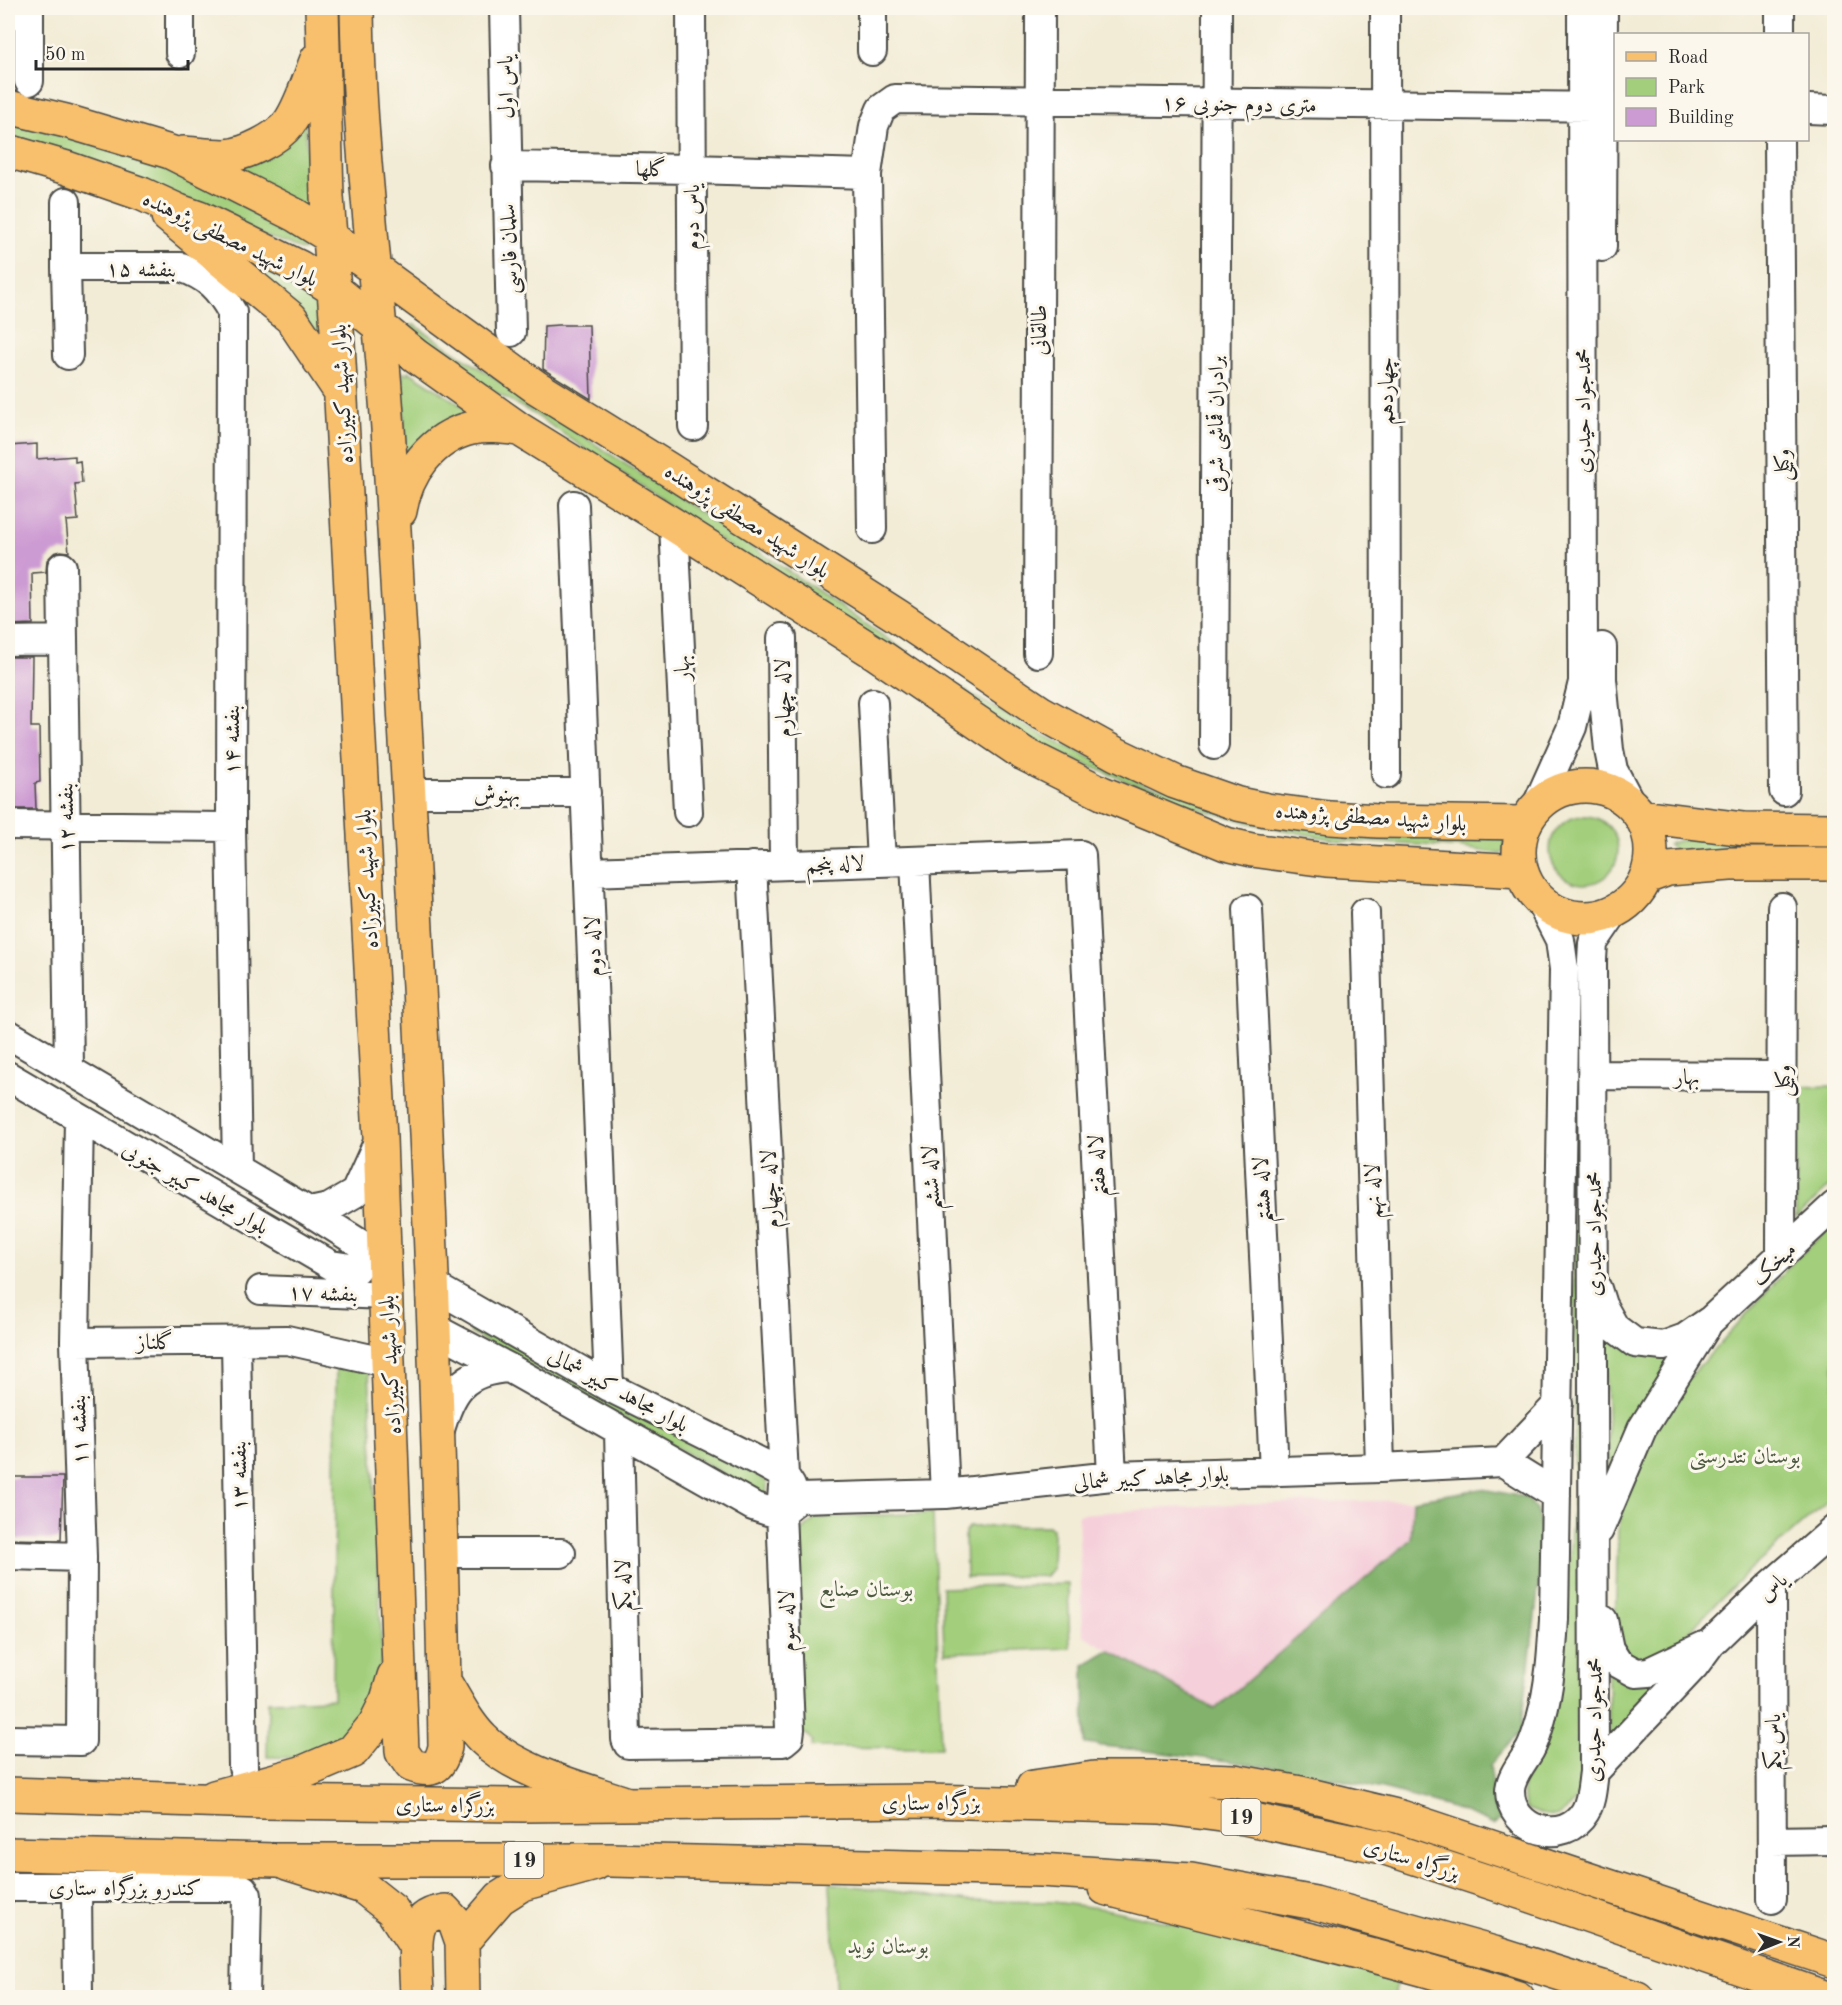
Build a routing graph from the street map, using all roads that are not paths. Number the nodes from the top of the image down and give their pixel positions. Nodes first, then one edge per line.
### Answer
1 (29, 8) edge
2 (180, 8) edge
3 (322, 8) edge
4 (357, 8) edge
5 (504, 8) edge
6 (691, 8) edge
7 (872, 8) edge
8 (1040, 8) edge
9 (1217, 8) edge
10 (1385, 8) edge
11 (1582, 8) edge
12 (1603, 8) edge
13 (1780, 8) edge
14 (1780, 33) edge
15 (322, 46) junction
16 (872, 51) dead end
17 (180, 53) dead end
18 (29, 81) dead end
19 (1038, 101) junction
20 (1216, 102) junction
21 (1385, 104) junction
22 (1600, 106) edge
23 (8, 107) edge
24 (1809, 110) edge
25 (1834, 110) edge
26 (1779, 141) edge
27 (8, 151) edge
28 (170, 152) junction
29 (506, 166) junction
30 (691, 169) junction
31 (867, 174) junction
32 (142, 194) junction
33 (66, 202) dead end
34 (329, 236) junction
35 (66, 267) junction
36 (375, 270) junction
37 (335, 290) junction
38 (232, 312) joint
39 (381, 328) junction
40 (511, 332) dead end
41 (68, 355) dead end
42 (340, 391) junction
43 (693, 426) dead end
44 (519, 429) junction
45 (574, 505) dead end
46 (674, 525) junction
47 (872, 529) dead end
48 (395, 549) junction
49 (62, 567) dead end
50 (782, 638) dead end
51 (63, 640) junction
52 (8, 641) edge
53 (1038, 653) dead end
54 (873, 703) dead end
55 (1214, 745) dead end
56 (1386, 774) dead end
57 (1784, 791) dead end
58 (409, 793) junction
59 (586, 793) junction
60 (1635, 809) junction
61 (688, 812) dead end
62 (1531, 814) junction
63 (8, 825) edge
64 (65, 826) junction
65 (231, 827) junction
66 (1834, 830) edge
67 (1081, 855) joint
68 (915, 861) junction
69 (881, 862) junction
70 (1834, 864) edge
71 (784, 865) junction
72 (752, 866) junction
73 (589, 872) junction
74 (1521, 872) junction
75 (1646, 877) junction
76 (1540, 901) junction
77 (1782, 907) dead end
78 (1248, 909) dead end
79 (1615, 911) junction
80 (1365, 913) dead end
81 (8, 1034) edge
82 (69, 1069) junction
83 (1592, 1075) junction
84 (8, 1076) edge
85 (1782, 1076) junction
86 (79, 1119) junction
87 (380, 1138) junction
88 (237, 1168) junction
89 (1834, 1206) edge
90 (310, 1212) junction
91 (1781, 1255) junction
92 (331, 1265) junction
93 (1592, 1276) junction
94 (432, 1286) junction
95 (261, 1290) dead end
96 (386, 1295) junction
97 (1711, 1320) junction
98 (433, 1328) junction
99 (236, 1341) junction
100 (75, 1342) junction
101 (389, 1363) junction
102 (509, 1368) junction
103 (609, 1387) junction
104 (1558, 1404) junction
105 (619, 1431) junction
106 (436, 1441) junction
107 (1503, 1462) junction
108 (1380, 1468) junction
109 (1274, 1472) junction
110 (1112, 1476) junction
111 (945, 1494) junction
112 (788, 1495) junction
113 (1556, 1495) junction
114 (1834, 1530) edge
115 (1595, 1540) junction
116 (440, 1553) junction
117 (561, 1553) dead end
118 (8, 1555) edge
119 (82, 1557) junction
120 (1771, 1585) junction
121 (1595, 1588) junction
122 (1711, 1643) junction
123 (400, 1658) junction
124 (444, 1680) junction
125 (790, 1729) joint
126 (8, 1740) edge
127 (243, 1767) dead end
128 (1594, 1772) junction
129 (8, 1794) edge
130 (207, 1799) junction
131 (928, 1801) junction
132 (627, 1804) junction
133 (1834, 1840) edge
134 (1772, 1841) junction
135 (8, 1854) edge
136 (276, 1860) junction
137 (610, 1860) junction
138 (1040, 1870) junction
139 (8, 1887) edge
140 (77, 1888) junction
141 (1772, 1899) dead end
142 (462, 1942) junction
143 (416, 1947) junction
144 (1834, 1961) edge
145 (78, 1998) edge
146 (245, 1998) edge
147 (417, 1998) edge
148 (463, 1998) edge
149 (1518, 1998) edge
150 (1637, 1998) edge
151 (1827, 1998) edge

1 - 18 street
2 - 17 street
3 - 15 main road, بلوار شهید کبیرزاده
4 - 36 main road, بلوار شهید کبیرزاده
5 - 29 street, یاس اول
6 - 30 street, یاس دوم
7 - 16 street
8 - 19 street, طالقانی
9 - 20 street, برادران قماشی شرقی
10 - 21 street, چهاردهم
11 - 22 street, محمدجواد حیدری
12 - 22 street, محمدجواد حیدری
13 - 14 street
15 - 28 main road
15 - 34 main road, بلوار شهید کبیرزاده
19 - 20 street, ۱۶ متری دوم جنوبی
19 - 31 street, ۱۶ متری دوم جنوبی
19 - 53 street, طالقانی
20 - 21 street, ۱۶ متری دوم جنوبی
20 - 55 street, برادران قماشی شرقی
21 - 22 street, ۱۶ متری دوم جنوبی
21 - 56 street, چهاردهم
22 - 60 street, محمدجواد حیدری
22 - 62 street, محمدجواد حیدری
23 - 28 main road, بلوار شهید مصطفی پژوهنده
24 - 25 street
26 - 57 street, وکیلی
27 - 32 main road, بلوار شهید مصطفی پژوهنده
28 - 34 main road, بلوار شهید مصطفی پژوهنده
29 - 30 street, گلها
29 - 40 street, سلمان فارسی
30 - 31 street, گلها
30 - 43 street, یاس دوم
31 - 47 street
32 - 37 main road, بلوار شهید مصطفی پژوهنده
32 - 42 main road
33 - 35 street
34 - 36 main road, بلوار شهید مصطفی پژوهنده
34 - 37 main road, بلوار شهید کبیرزاده
35 - 38 street, بنفشه ۱۵
35 - 41 street
36 - 39 main road, بلوار شهید کبیرزاده
36 - 62 main road, بلوار شهید مصطفی پژوهنده
37 - 39 main road, بلوار شهید مصطفی پژوهنده
37 - 42 main road, بلوار شهید کبیرزاده
38 - 65 street, بنفشه ۱۴
39 - 44 main road, بلوار شهید مصطفی پژوهنده
39 - 48 main road, بلوار شهید کبیرزاده
42 - 87 main road, بلوار شهید کبیرزاده
44 - 46 main road, بلوار شهید مصطفی پژوهنده
44 - 48 main road
45 - 59 street, لاله دوم
46 - 61 street, بهار
46 - 74 main road, بلوار شهید مصطفی پژوهنده
48 - 58 main road, بلوار شهید کبیرزاده
49 - 51 street, بنفشه ۱۲
50 - 71 street, لاله چهارم
51 - 52 street
51 - 64 street, بنفشه ۱۲
54 - 69 street
58 - 59 street, بهنوش
58 - 94 main road, بلوار شهید کبیرزاده
59 - 73 street, لاله دوم
60 - 62 main road
60 - 66 main road
60 - 75 main road
62 - 74 main road
63 - 64 street
64 - 65 street
64 - 82 street, بنفشه ۱۲
65 - 88 street, بنفشه ۱۴
67 - 68 street, لاله پنجم
67 - 110 street, لاله هفتم
68 - 69 street, لاله پنجم
68 - 111 street, لاله ششم
69 - 71 street, لاله پنجم
70 - 75 main road
71 - 72 street, لاله پنجم
72 - 73 street, لاله پنجم
72 - 112 street, لاله چهارم
73 - 103 street, لاله دوم
74 - 76 main road
75 - 79 main road
76 - 79 main road
76 - 104 street, محمدجواد حیدری
77 - 85 street, وکیلی
78 - 109 street, لاله هشتم
79 - 83 street, محمدجواد حیدری
80 - 108 street, لاله نهم
81 - 82 street, بلوار مجاهد کبیر جنوبی
82 - 88 street, بلوار مجاهد کبیر جنوبی
83 - 85 street, بهار
83 - 93 street, محمدجواد حیدری
84 - 86 street, بلوار مجاهد کبیر جنوبی
85 - 91 street, وکیلی
86 - 92 street, بلوار مجاهد کبیر جنوبی
86 - 100 street, بنفشه ۱۱
87 - 90 street
87 - 96 main road, بلوار شهید کبیرزاده
88 - 90 street, بلوار مجاهد کبیر جنوبی
89 - 91 street, میخک
90 - 92 street, بلوار مجاهد کبیر جنوبی
91 - 97 street, میخک
92 - 96 street, بلوار مجاهد کبیر جنوبی
93 - 97 street
93 - 115 street, محمدجواد حیدری
94 - 98 main road, بلوار شهید کبیرزاده
94 - 103 street, بلوار مجاهد کبیر شمالی
95 - 96 street, بنفشه ۱۷
96 - 101 main road, بلوار شهید کبیرزاده
97 - 115 street
98 - 102 street, بلوار مجاهد کبیر شمالی
98 - 106 main road, بلوار شهید کبیرزاده
99 - 100 street, گلناز
99 - 101 street
99 - 127 street, بنفشه ۱۳
100 - 119 street, بنفشه ۱۱
101 - 123 main road, بلوار شهید کبیرزاده
102 - 105 street, بلوار مجاهد کبیر شمالی
102 - 106 street
103 - 112 street, بلوار مجاهد کبیر شمالی
104 - 107 street
104 - 113 street, محمدجواد حیدری
105 - 112 street, بلوار مجاهد کبیر شمالی
105 - 125 street, لاله یکم
106 - 116 main road, بلوار شهید کبیرزاده
107 - 108 street, بلوار مجاهد کبیر شمالی
107 - 113 street
108 - 109 street, بلوار مجاهد کبیر شمالی
109 - 110 street, بلوار مجاهد کبیر شمالی
110 - 111 street, بلوار مجاهد کبیر شمالی
111 - 112 street, بلوار مجاهد کبیر شمالی
112 - 125 street, لاله سوم
113 - 128 street, محمدجواد حیدری
114 - 120 street, یاس
115 - 121 street, محمدجواد حیدری
116 - 117 street
116 - 124 main road, بلوار شهید کبیرزاده
118 - 119 street
119 - 126 street, بنفشه ۱۱
120 - 122 street, یاس
120 - 134 street, یاس یکم
121 - 122 street
121 - 128 street, محمدجواد حیدری
122 - 128 street
123 - 124 main road, بلوار شهید کبیرزاده
123 - 130 main road
124 - 132 main road
129 - 130 main road, بزرگراه ستاری / 19
130 - 132 main road, بزرگراه ستاری / 19
131 - 132 main road, بزرگراه ستاری / 19
131 - 144 main road
131 - 151 main road, بزرگراه ستاری / 19
133 - 134 street
134 - 141 street, یاس یکم
135 - 136 main road, 19
136 - 137 main road, 19
136 - 143 main road
137 - 138 main road, 19
137 - 142 main road
138 - 149 main road
138 - 150 main road, 19
139 - 140 street, کندرو بزرگراه ستاری
140 - 145 street
140 - 146 street, کندرو بزرگراه ستاری
142 - 143 main road
142 - 148 main road
143 - 147 main road

